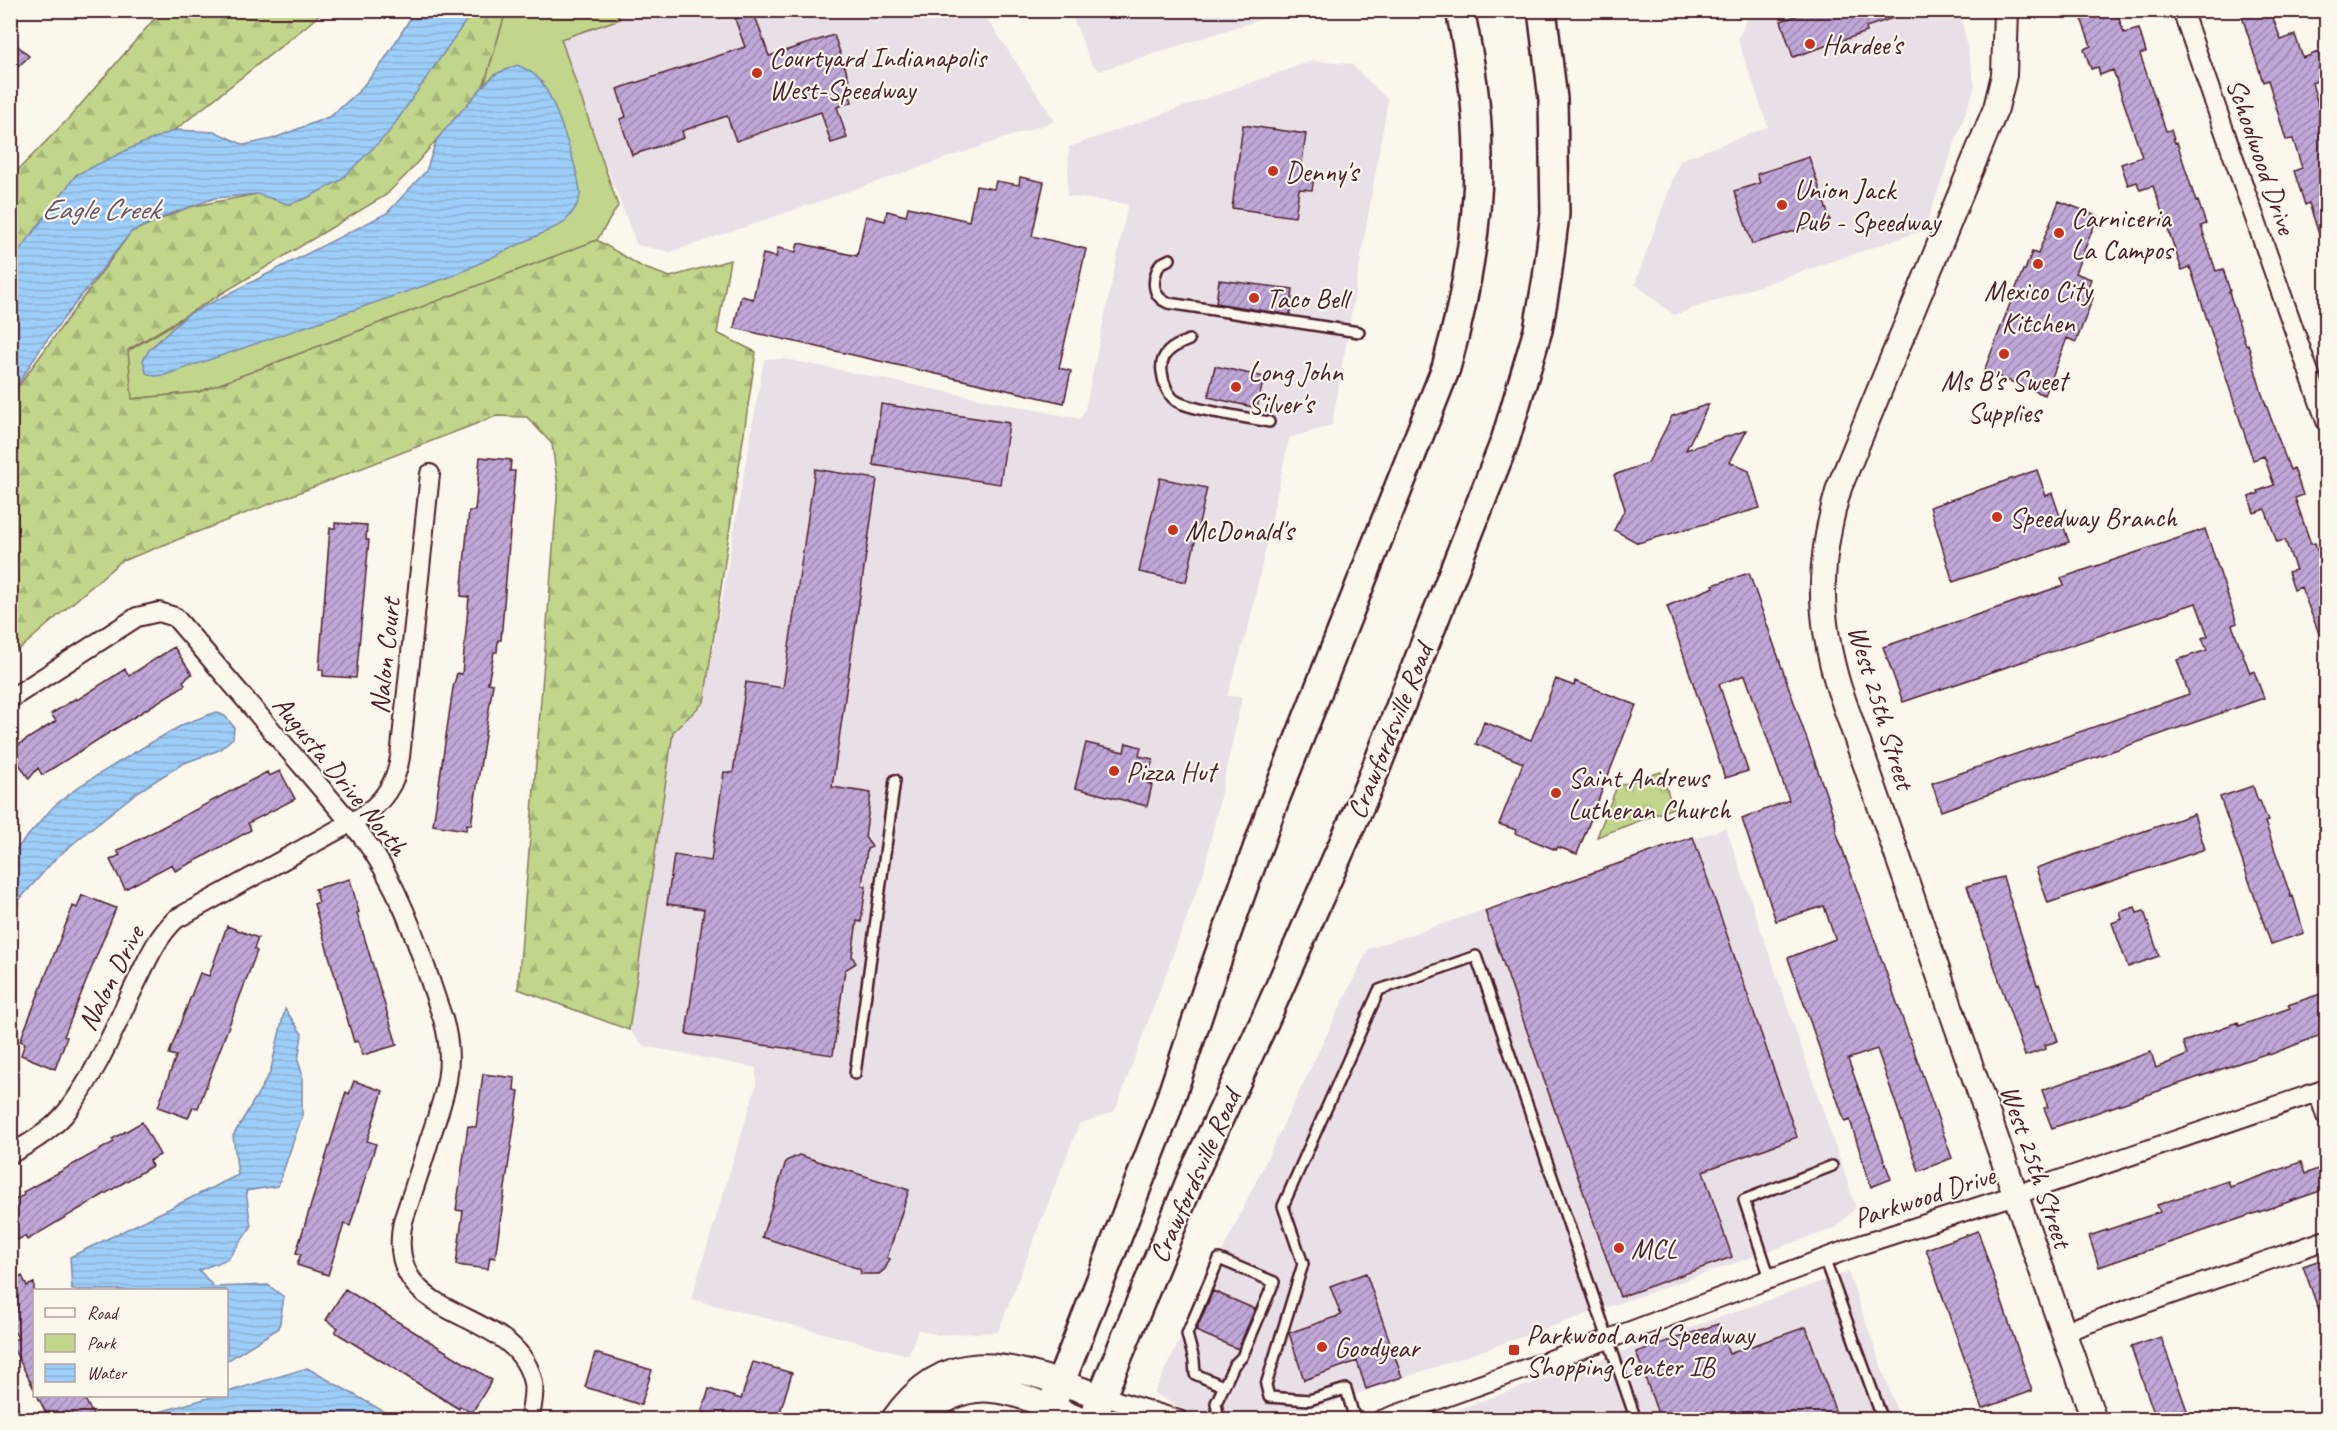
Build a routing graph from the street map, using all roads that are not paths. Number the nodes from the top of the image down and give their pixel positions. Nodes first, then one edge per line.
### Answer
1 (1460, 10) edge
2 (1542, 10) edge
3 (2006, 10) edge
4 (2182, 10) edge
5 (1170, 259) dead end
6 (1359, 332) dead end
7 (1189, 340) dead end
8 (2326, 421) edge
9 (1269, 422) dead end
10 (430, 474) dead end
11 (10, 699) edge
12 (895, 780) dead end
13 (350, 823) junction
14 (855, 1074) dead end
15 (2322, 1090) edge
16 (2326, 1116) edge
17 (10, 1154) edge
18 (1832, 1166) dead end
19 (2015, 1195) junction
20 (2326, 1240) edge
21 (1824, 1258) junction
22 (1770, 1278) junction
23 (2063, 1332) junction
24 (1609, 1339) junction
25 (1223, 1386) junction
26 (1052, 1404) edge
27 (1096, 1408) edge
28 (10, 1415) edge
29 (13, 1419) edge
30 (530, 1419) edge
31 (893, 1419) edge
32 (922, 1419) edge
33 (1081, 1419) edge
34 (1179, 1419) edge
35 (1219, 1419) edge
36 (1355, 1419) edge
37 (1381, 1419) edge
38 (1636, 1419) edge
39 (1883, 1419) edge
40 (2094, 1419) edge

1 - 26 main road, Crawfordsville Road
2 - 27 main road, Crawfordsville Road
3 - 19 street, West 25th Street
4 - 8 street, Schoolwood Drive
5 - 6 lane
7 - 9 lane
10 - 13 street, Nalon Court
11 - 13 street, Augusta Drive North
12 - 14 lane
13 - 17 street, Nalon Drive
13 - 30 street, Augusta Drive North
15 - 16 street
15 - 19 street, Parkwood Drive
18 - 22 lane
19 - 21 street, Parkwood Drive
19 - 23 street, West 25th Street
20 - 23 street
21 - 22 street, Parkwood Drive
21 - 39 lane
22 - 24 street, Parkwood Drive
23 - 40 street, West 25th Street
24 - 36 lane
24 - 37 street, Parkwood Drive
24 - 38 lane
25 - 25 lane
25 - 35 lane
26 - 27 street
26 - 31 street
26 - 32 street
26 - 33 street
27 - 34 street
28 - 29 street

